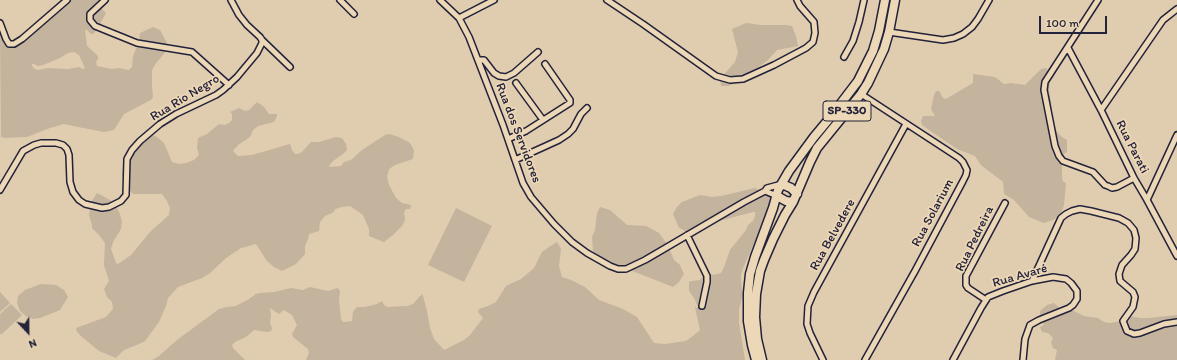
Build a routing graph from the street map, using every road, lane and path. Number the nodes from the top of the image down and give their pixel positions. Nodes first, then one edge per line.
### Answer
1 (67, 0) edge
2 (105, 0) edge
3 (231, 0) edge
4 (340, 0) edge
5 (440, 0) edge
6 (494, 0) edge
7 (607, 0) edge
8 (797, 0) edge
9 (864, 0) edge
10 (885, 0) edge
11 (895, 0) edge
12 (989, 0) edge
13 (1098, 0) edge
14 (1177, 9) edge
15 (354, 14) dead end
16 (459, 18) junction
17 (0, 23) edge
18 (889, 32) junction
19 (262, 40) junction
20 (1068, 48) junction
21 (538, 52) dead end
22 (844, 57) dead end
23 (479, 60) junction
24 (545, 64) dead end
25 (290, 67) dead end
26 (516, 83) dead end
27 (229, 85) junction
28 (861, 94) junction
29 (587, 108) dead end
30 (1101, 110) junction
31 (542, 120) junction
32 (906, 124) junction
33 (1177, 135) edge
34 (508, 139) junction
35 (515, 160) junction
36 (1134, 178) junction
37 (782, 184) junction
38 (0, 190) edge
39 (765, 191) junction
40 (797, 194) junction
41 (777, 196) junction
42 (1147, 200) junction
43 (793, 202) junction
44 (1005, 203) dead end
45 (687, 235) junction
46 (1177, 256) edge
47 (1032, 281) junction
48 (986, 300) junction
49 (702, 306) dead end
50 (1177, 322) edge
51 (756, 360) edge
52 (762, 360) edge
53 (823, 360) edge
54 (865, 360) edge
55 (953, 360) edge
56 (1023, 360) edge

1 - 17 street
2 - 27 street
3 - 19 street
4 - 15 street
5 - 16 street, Rua dos Servidores
6 - 16 street
7 - 8 street
9 - 22 street
10 - 37 main road, SP-330
11 - 18 main road, SP-330
12 - 18 street
13 - 20 street
14 - 30 street
16 - 23 street, Rua dos Servidores
18 - 28 main road, SP-330
19 - 25 street
19 - 27 street, Rua Rio Negro
20 - 30 street, Rua Parati
20 - 36 street
21 - 23 street
23 - 34 street, Rua dos Servidores
24 - 31 street
26 - 31 street
27 - 38 street, Rua Rio Negro
28 - 32 street, Rua Solarium
28 - 40 main road, SP-330
29 - 35 street
30 - 36 street, Rua Parati
31 - 34 street
32 - 53 street, Rua Belvedere
32 - 54 street, Rua Solarium
33 - 42 street
34 - 35 street, Rua dos Servidores
35 - 45 street, Rua dos Servidores
36 - 42 street, Rua Parati
37 - 39 street, Rua dos Servidores
37 - 40 main road
37 - 41 main road, SP-330
39 - 41 street
39 - 45 street, Rua dos Servidores
40 - 43 main road, SP-330
41 - 43 main road
41 - 51 main road, SP-330
42 - 46 street, Rua Parati
43 - 52 main road, SP-330
44 - 48 street, Rua Pedreira
45 - 49 street
47 - 48 street, Rua Avaré
47 - 50 street
47 - 56 street, Rua Avaré
48 - 55 street

